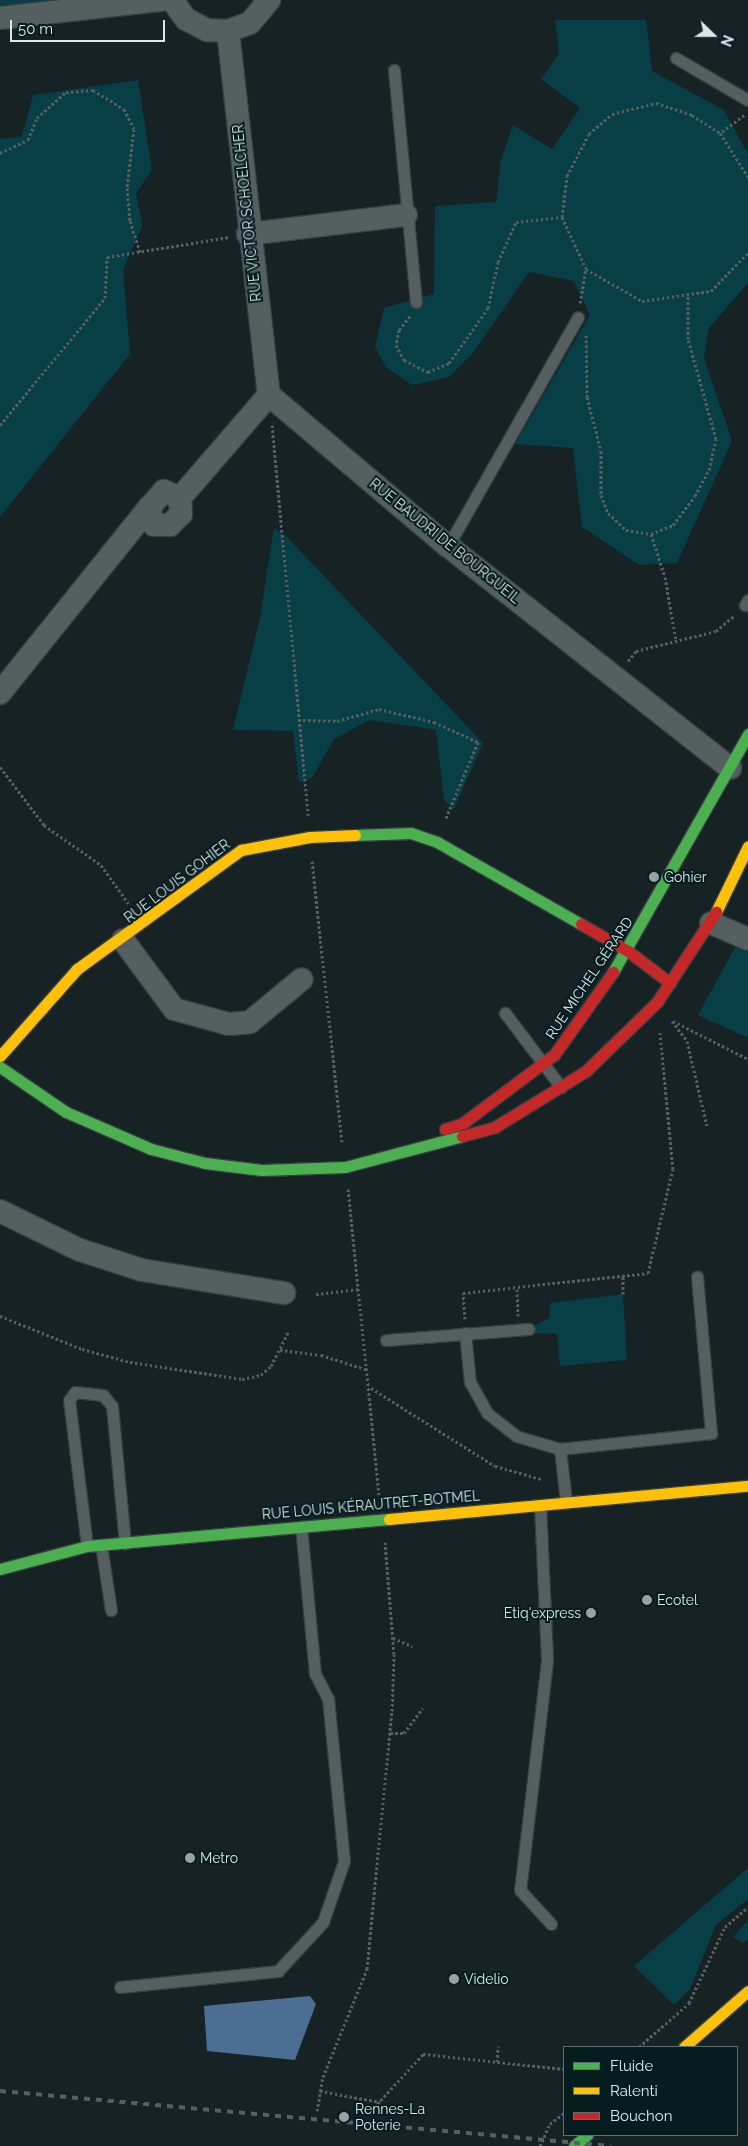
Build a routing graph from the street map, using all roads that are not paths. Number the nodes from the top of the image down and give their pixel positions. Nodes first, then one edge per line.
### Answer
1 (160, 0) edge
2 (172, 0) edge
3 (269, 0) edge
4 (0, 18) edge
5 (228, 31) junction
6 (676, 58) dead end
7 (394, 70) dead end
8 (748, 100) edge
9 (406, 215) junction
10 (248, 234) junction
11 (416, 302) road end
12 (578, 317) road end
13 (269, 394) junction
14 (448, 546) junction
15 (0, 693) edge
16 (748, 734) edge
17 (730, 768) junction
18 (748, 846) edge
19 (711, 923) junction
20 (748, 939) edge
21 (123, 940) junction
22 (628, 951) junction
23 (302, 979) dead end
24 (670, 983) junction
25 (505, 1012) dead end
26 (0, 1056) edge
27 (543, 1063) junction
28 (0, 1067) edge
29 (561, 1087) junction
30 (345, 1167) junction
31 (0, 1211) edge
32 (697, 1277) dead end
33 (284, 1293) dead end
34 (524, 1329) road end
35 (465, 1333) junction
36 (386, 1340) dead end
37 (560, 1449) junction
38 (748, 1486) edge
39 (566, 1503) junction
40 (540, 1505) junction
41 (301, 1527) junction
42 (125, 1543) junction
43 (100, 1545) junction
44 (87, 1546) junction
45 (0, 1569) edge
46 (111, 1610) dead end
47 (551, 1924) dead end
48 (120, 1987) dead end
49 (748, 1991) edge
50 (685, 2046) edge
51 (586, 2136) edge
52 (574, 2146) edge

1 - 4 street
2 - 5 street
3 - 5 street
5 - 10 street, RUE VICTOR SCHOELCHER
6 - 8 lane
7 - 9 lane
9 - 10 street
9 - 11 lane
10 - 13 street, RUE VICTOR SCHOELCHER
12 - 14 lane
13 - 14 street, RUE BAUDRI DE BOURGUEIL
13 - 15 street
14 - 17 street, RUE BAUDRI DE BOURGUEIL
16 - 17 street, RUE MICHEL GÉRARD
17 - 22 street, RUE MICHEL GÉRARD
18 - 19 street, RUE MICHEL GÉRARD
19 - 20 street
19 - 24 street, RUE MICHEL GÉRARD
21 - 22 street, RUE LOUIS GOHIER
21 - 23 street
21 - 26 street, RUE LOUIS GOHIER
22 - 24 street, RUE LOUIS GOHIER
22 - 27 street, RUE MICHEL GÉRARD
24 - 29 street, RUE MICHEL GÉRARD
25 - 27 lane
27 - 29 lane
27 - 30 street, RUE MICHEL GÉRARD
28 - 30 street, RUE MICHEL GÉRARD
29 - 30 street, RUE MICHEL GÉRARD
31 - 33 street
32 - 37 lane
34 - 35 lane
35 - 36 lane
35 - 37 lane
37 - 39 lane
38 - 39 street, RUE LOUIS KÉRAUTRET-BOTMEL
39 - 40 street, RUE LOUIS KÉRAUTRET-BOTMEL
40 - 41 street, RUE LOUIS KÉRAUTRET-BOTMEL
40 - 47 lane
41 - 42 street, RUE LOUIS KÉRAUTRET-BOTMEL
41 - 48 lane
42 - 43 street, RUE LOUIS KÉRAUTRET-BOTMEL
42 - 44 lane
43 - 44 street, RUE LOUIS KÉRAUTRET-BOTMEL
43 - 46 lane
44 - 45 street, RUE LOUIS KÉRAUTRET-BOTMEL
49 - 50 street
51 - 52 street

